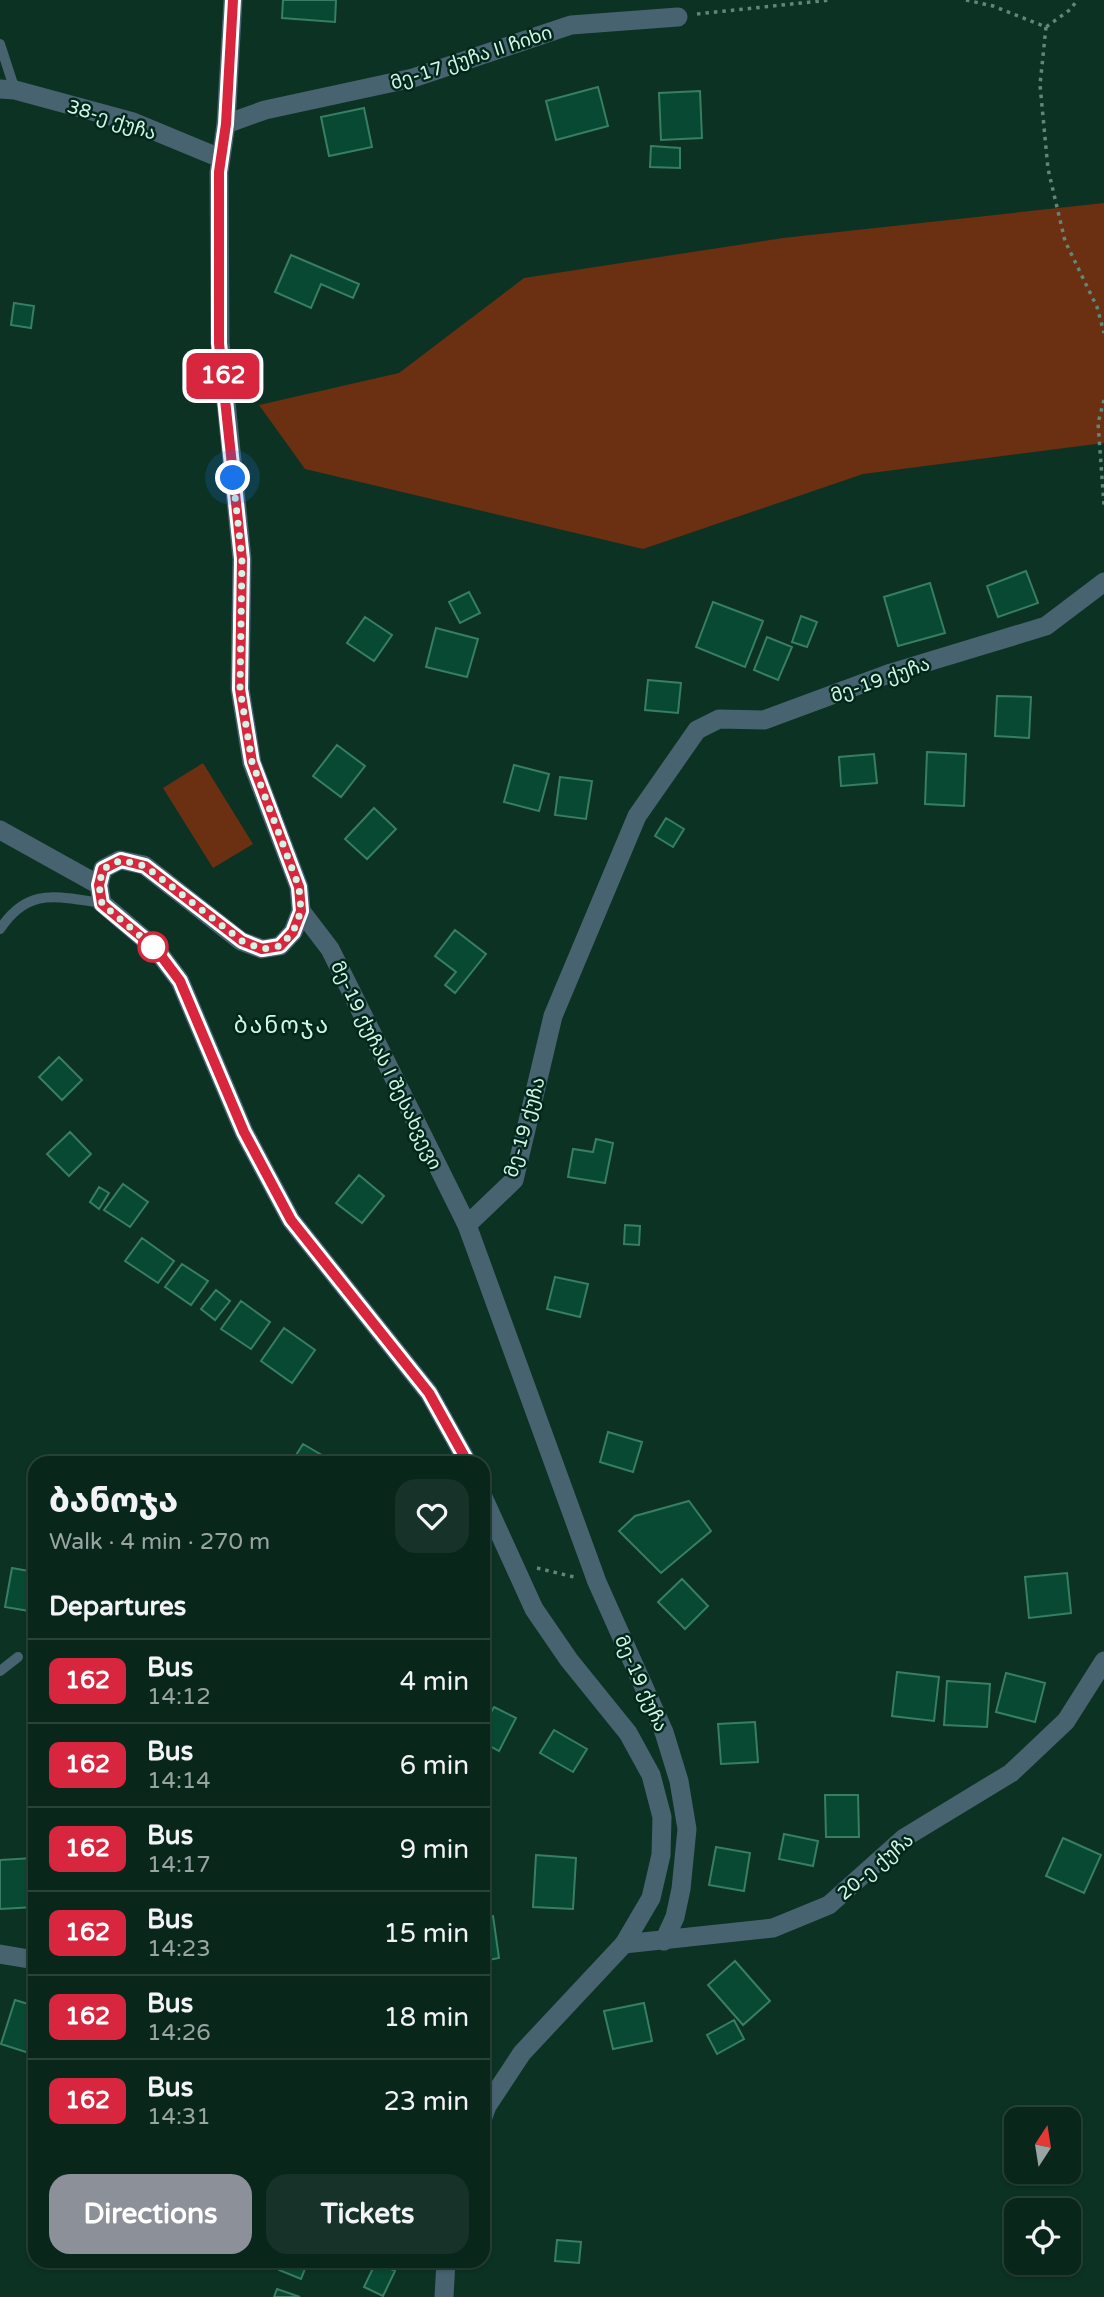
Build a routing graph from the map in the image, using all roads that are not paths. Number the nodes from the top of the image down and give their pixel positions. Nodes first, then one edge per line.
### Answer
1 (233, 0) edge
2 (678, 16) road end
3 (0, 44) edge
4 (7, 90) edge
5 (226, 124) junction
6 (220, 159) junction
7 (1104, 582) edge
8 (0, 830) edge
9 (100, 894) junction
10 (301, 911) junction
11 (0, 929) edge
12 (467, 1225) junction
13 (464, 1456) edge
14 (490, 1513) edge
15 (18, 1657) dead end
16 (1104, 1661) edge
17 (0, 1671) edge
18 (664, 1941) junction
19 (624, 1944) junction
20 (0, 1954) edge
21 (28, 1959) edge
22 (490, 2100) edge
23 (446, 2268) edge
24 (444, 2297) edge

1 - 5 street
2 - 5 street, მე-17 ქუჩა II ჩიხი
3 - 4 lane
4 - 6 street, 38-ე ქუჩა
5 - 6 street
6 - 10 street
7 - 12 street, მე-19 ქუჩა
8 - 9 street
9 - 10 street
9 - 11 lane
9 - 13 street
10 - 12 street, მე-19 ქუჩას I შესახვევი
12 - 18 street, მე-19 ქუჩა
14 - 19 street
15 - 17 lane
16 - 18 street, 20-ე ქუჩა
18 - 19 street, 20-ე ქუჩა
19 - 22 street
20 - 21 street
23 - 24 street

